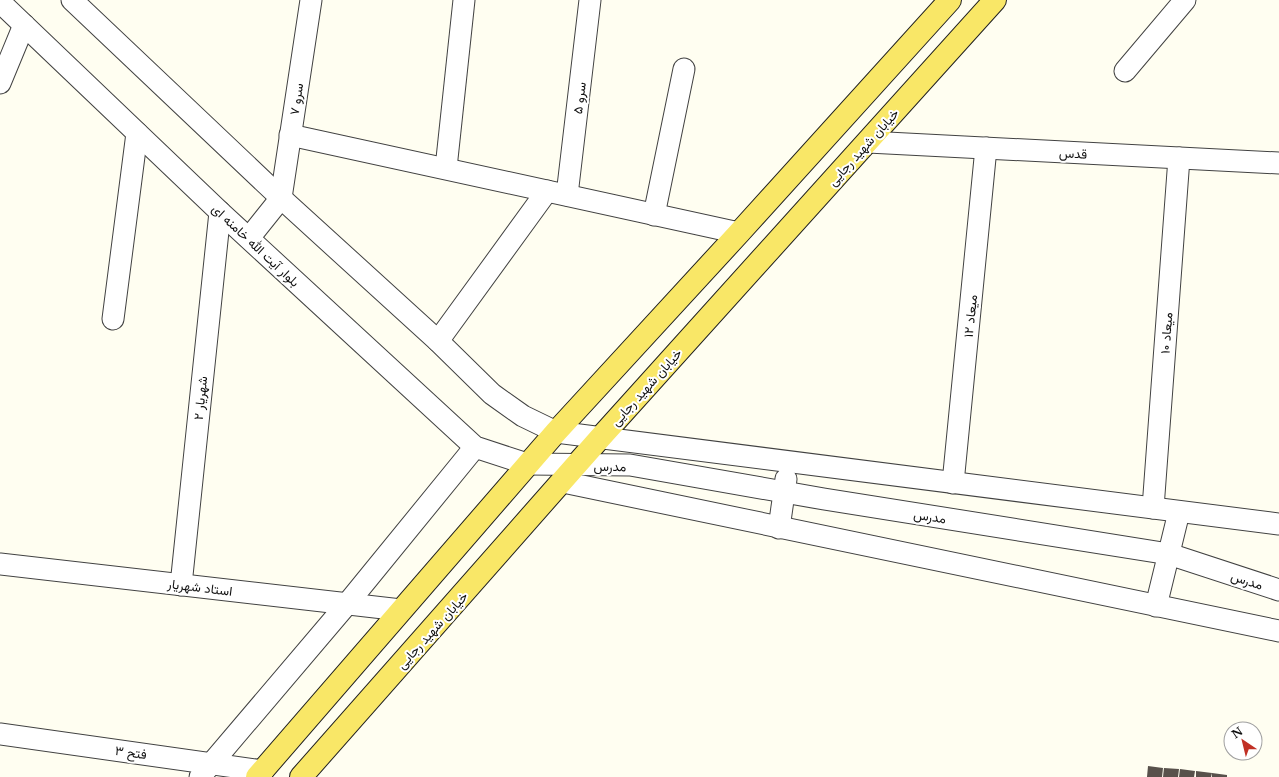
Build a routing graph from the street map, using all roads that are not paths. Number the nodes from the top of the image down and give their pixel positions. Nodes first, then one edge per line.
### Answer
1 (72, 0) edge
2 (311, 0) edge
3 (464, 0) edge
4 (590, 0) edge
5 (950, 0) edge
6 (995, 0) edge
7 (1185, 0) edge
8 (0, 2) edge
9 (24, 25) junction
10 (684, 69) dead end
11 (1125, 72) dead end
12 (0, 83) edge
13 (137, 133) junction
14 (290, 135) junction
15 (868, 142) junction
16 (986, 148) junction
17 (1179, 158) junction
18 (1279, 163) edge
19 (446, 168) junction
20 (557, 193) junction
21 (281, 198) junction
22 (220, 212) junction
23 (654, 215) junction
24 (739, 233) junction
25 (248, 238) junction
26 (113, 319) dead end
27 (438, 341) junction
28 (556, 432) junction
29 (600, 438) junction
30 (475, 447) junction
31 (788, 462) junction
32 (528, 464) junction
33 (577, 466) junction
34 (563, 482) junction
35 (953, 483) junction
36 (784, 492) junction
37 (1153, 508) junction
38 (1179, 512) junction
39 (1279, 524) edge
40 (779, 528) junction
41 (1169, 554) junction
42 (0, 564) edge
43 (181, 585) junction
44 (1279, 590) edge
45 (347, 604) junction
46 (1156, 606) junction
47 (401, 610) junction
48 (1279, 631) edge
49 (0, 734) edge
50 (205, 770) edge
51 (260, 774) edge
52 (301, 777) edge

1 - 21 street
2 - 14 street, سرو ۷
3 - 19 street
4 - 20 street, سرو ۵
5 - 24 main road
6 - 15 main road, خیابان شهید رجایی
7 - 11 street
8 - 9 street, بلوار آیت الله خامنه ای
9 - 12 street
9 - 13 street, بلوار آیت الله خامنه ای
10 - 23 street
13 - 22 street, بلوار آیت الله خامنه ای
13 - 26 street
14 - 19 street
14 - 21 street, سرو ۷
15 - 16 street, قدس
15 - 29 main road, خیابان شهید رجایی
16 - 17 street, قدس
16 - 35 street, میعاد ۱۲
17 - 18 street, قدس
17 - 37 street, میعاد ۱۰
19 - 20 street
20 - 23 street
20 - 27 street
21 - 25 street
21 - 27 street
22 - 25 street, بلوار آیت الله خامنه ای
22 - 43 street, شهریار ۲
23 - 24 street
24 - 28 main road
25 - 30 street, بلوار آیت الله خامنه ای
27 - 28 street
28 - 29 street, مدرس
28 - 32 main road
29 - 31 street, مدرس
29 - 33 main road, خیابان شهید رجایی
30 - 32 street, بلوار آیت الله خامنه ای
30 - 45 street
31 - 35 street, مدرس
31 - 36 street
32 - 33 street, مدرس
32 - 47 main road
33 - 34 main road, خیابان شهید رجایی
33 - 36 street, مدرس
34 - 40 street
34 - 52 main road, خیابان شهید رجایی
35 - 37 street, مدرس
36 - 40 street
36 - 41 street, مدرس
37 - 38 street, مدرس
38 - 39 street, مدرس
38 - 41 street
40 - 46 street
41 - 44 street, مدرس
41 - 46 street
42 - 43 street, استاد شهریار
43 - 45 street, استاد شهریار
45 - 47 street, استاد شهریار
45 - 50 street
46 - 48 street
47 - 51 main road
49 - 50 street, فتح ۳
50 - 51 street, فتح ۳

